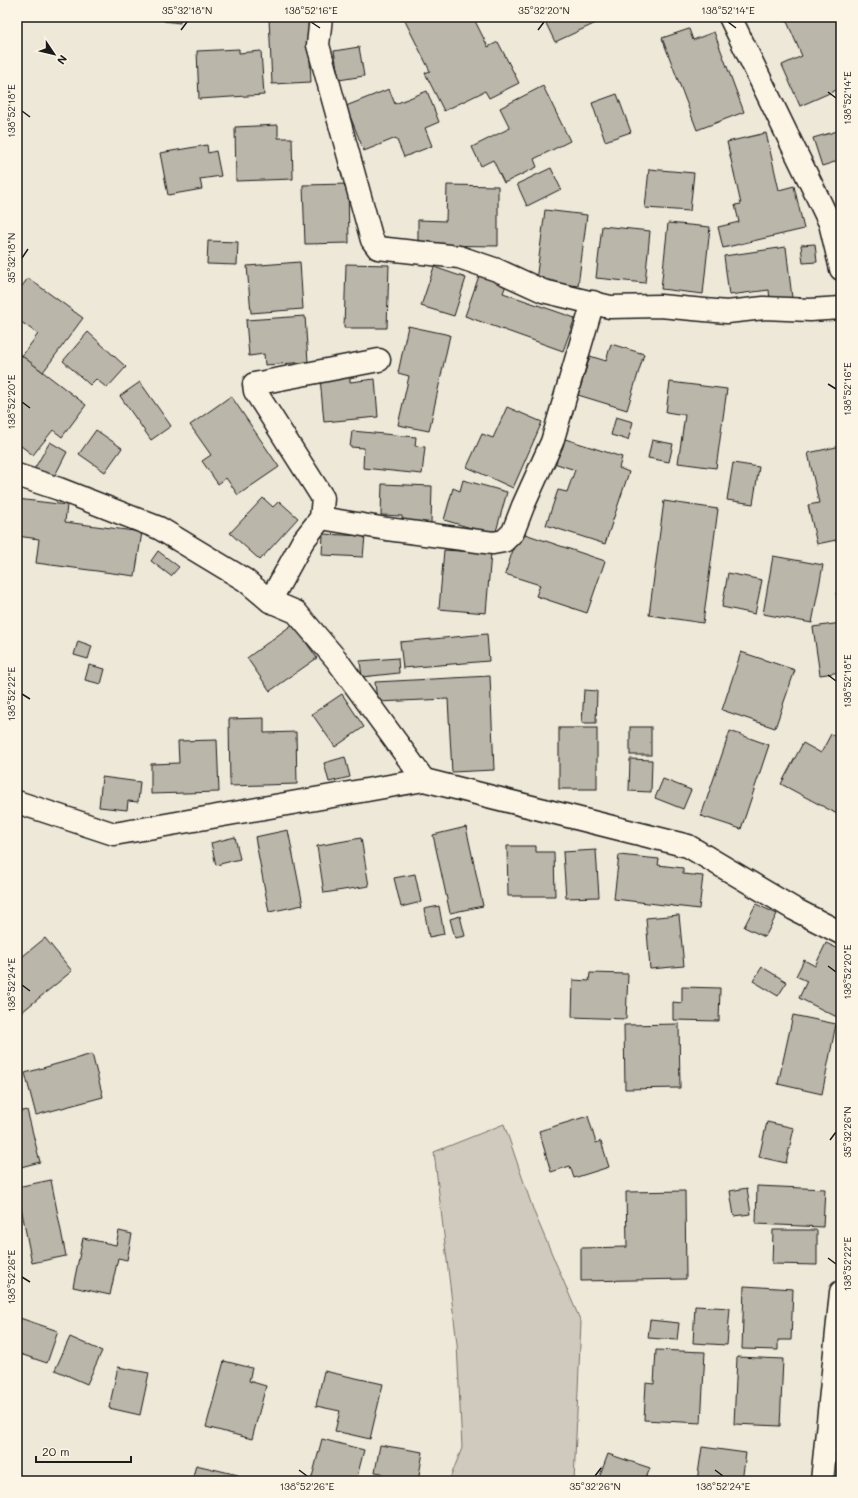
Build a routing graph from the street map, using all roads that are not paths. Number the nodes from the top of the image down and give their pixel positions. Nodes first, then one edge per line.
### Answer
1 (321, 17) edge
2 (730, 17) edge
3 (841, 269) edge
4 (593, 302) junction
5 (841, 308) edge
6 (379, 360) dead end
7 (17, 475) edge
8 (321, 518) junction
9 (270, 602) junction
10 (424, 780) junction
11 (17, 802) edge
12 (841, 933) edge
13 (841, 1292) edge
14 (822, 1481) edge

1 - 4 street
2 - 3 street
4 - 5 street
4 - 8 street
6 - 8 street
7 - 9 street
8 - 9 street
9 - 10 street
10 - 11 street
10 - 12 street
13 - 14 street

